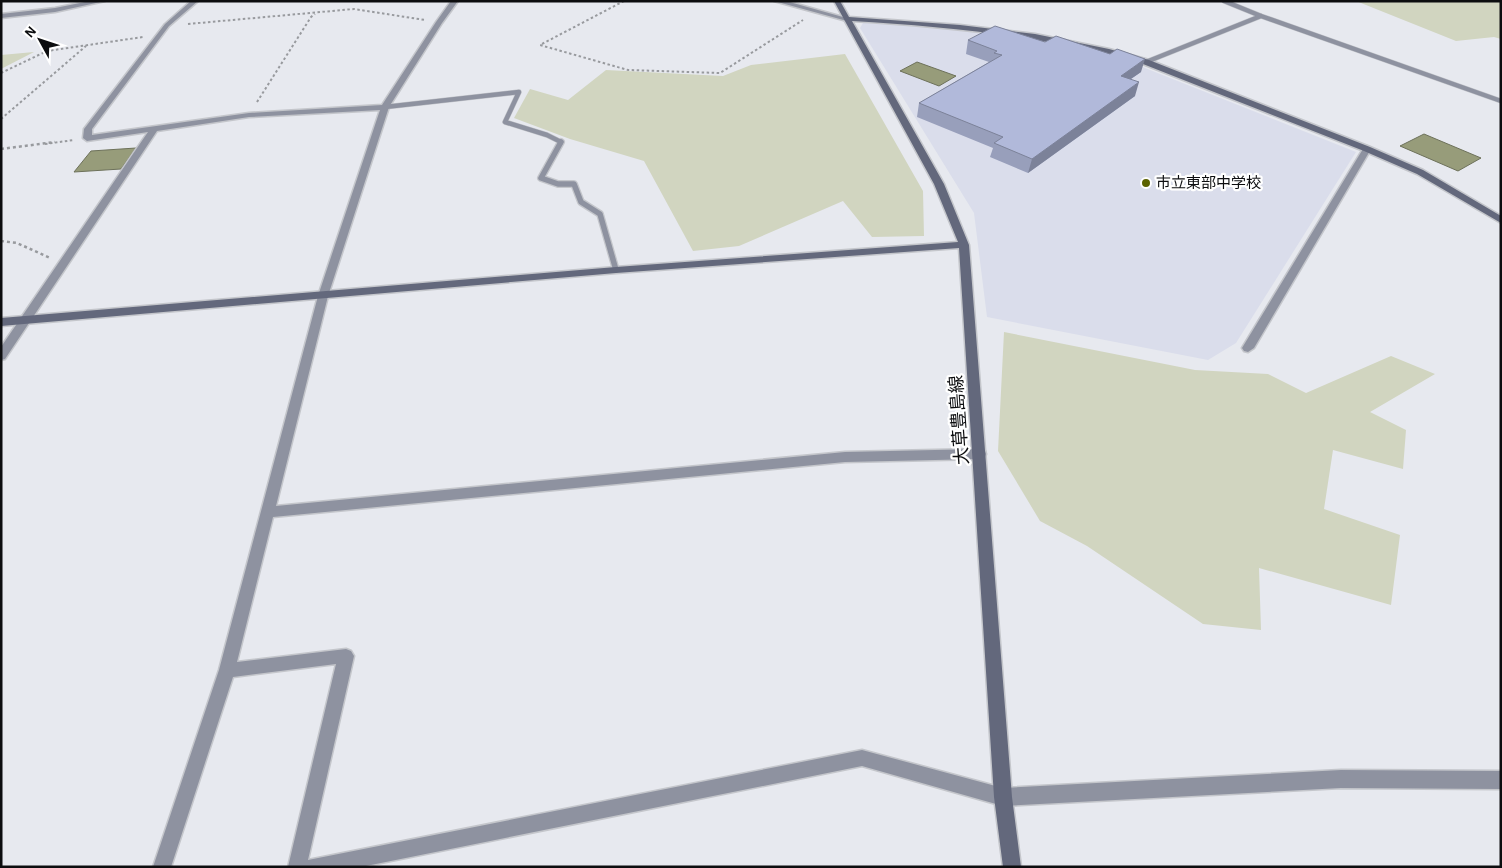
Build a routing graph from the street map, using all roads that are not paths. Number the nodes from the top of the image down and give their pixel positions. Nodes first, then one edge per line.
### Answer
1 (102, 1) edge
2 (195, 1) edge
3 (455, 1) edge
4 (778, 1) edge
5 (837, 1) edge
6 (1224, 1) edge
7 (1, 16) edge
8 (1261, 16) junction
9 (847, 19) junction
10 (1146, 62) junction
11 (1501, 100) edge
12 (386, 107) junction
13 (154, 129) junction
14 (1367, 149) junction
15 (1501, 220) edge
16 (964, 245) junction
17 (616, 270) junction
18 (323, 296) junction
19 (25, 320) junction
20 (1, 322) edge
21 (1248, 348) dead end
22 (1, 356) edge
23 (980, 454) junction
24 (269, 512) junction
25 (227, 670) junction
26 (1501, 780) edge
27 (1003, 797) junction
28 (162, 867) edge
29 (297, 867) edge
30 (314, 867) edge
31 (1012, 867) edge

1 - 7 street
2 - 13 street
3 - 12 street
4 - 9 street
5 - 9 street, 大草豊島線
6 - 8 lane
8 - 10 lane
8 - 11 lane
9 - 10 street
9 - 16 street, 大草豊島線
10 - 14 street
12 - 13 street
12 - 17 lane
12 - 18 street
13 - 19 street
14 - 15 street
14 - 21 street
16 - 17 street
16 - 23 street, 大草豊島線
17 - 18 street
18 - 19 street
18 - 24 street
19 - 20 street
19 - 22 street
23 - 24 street
23 - 27 street, 大草豊島線
24 - 25 street
25 - 28 street
25 - 29 street
26 - 27 street
27 - 30 street
27 - 31 street, 大草豊島線

